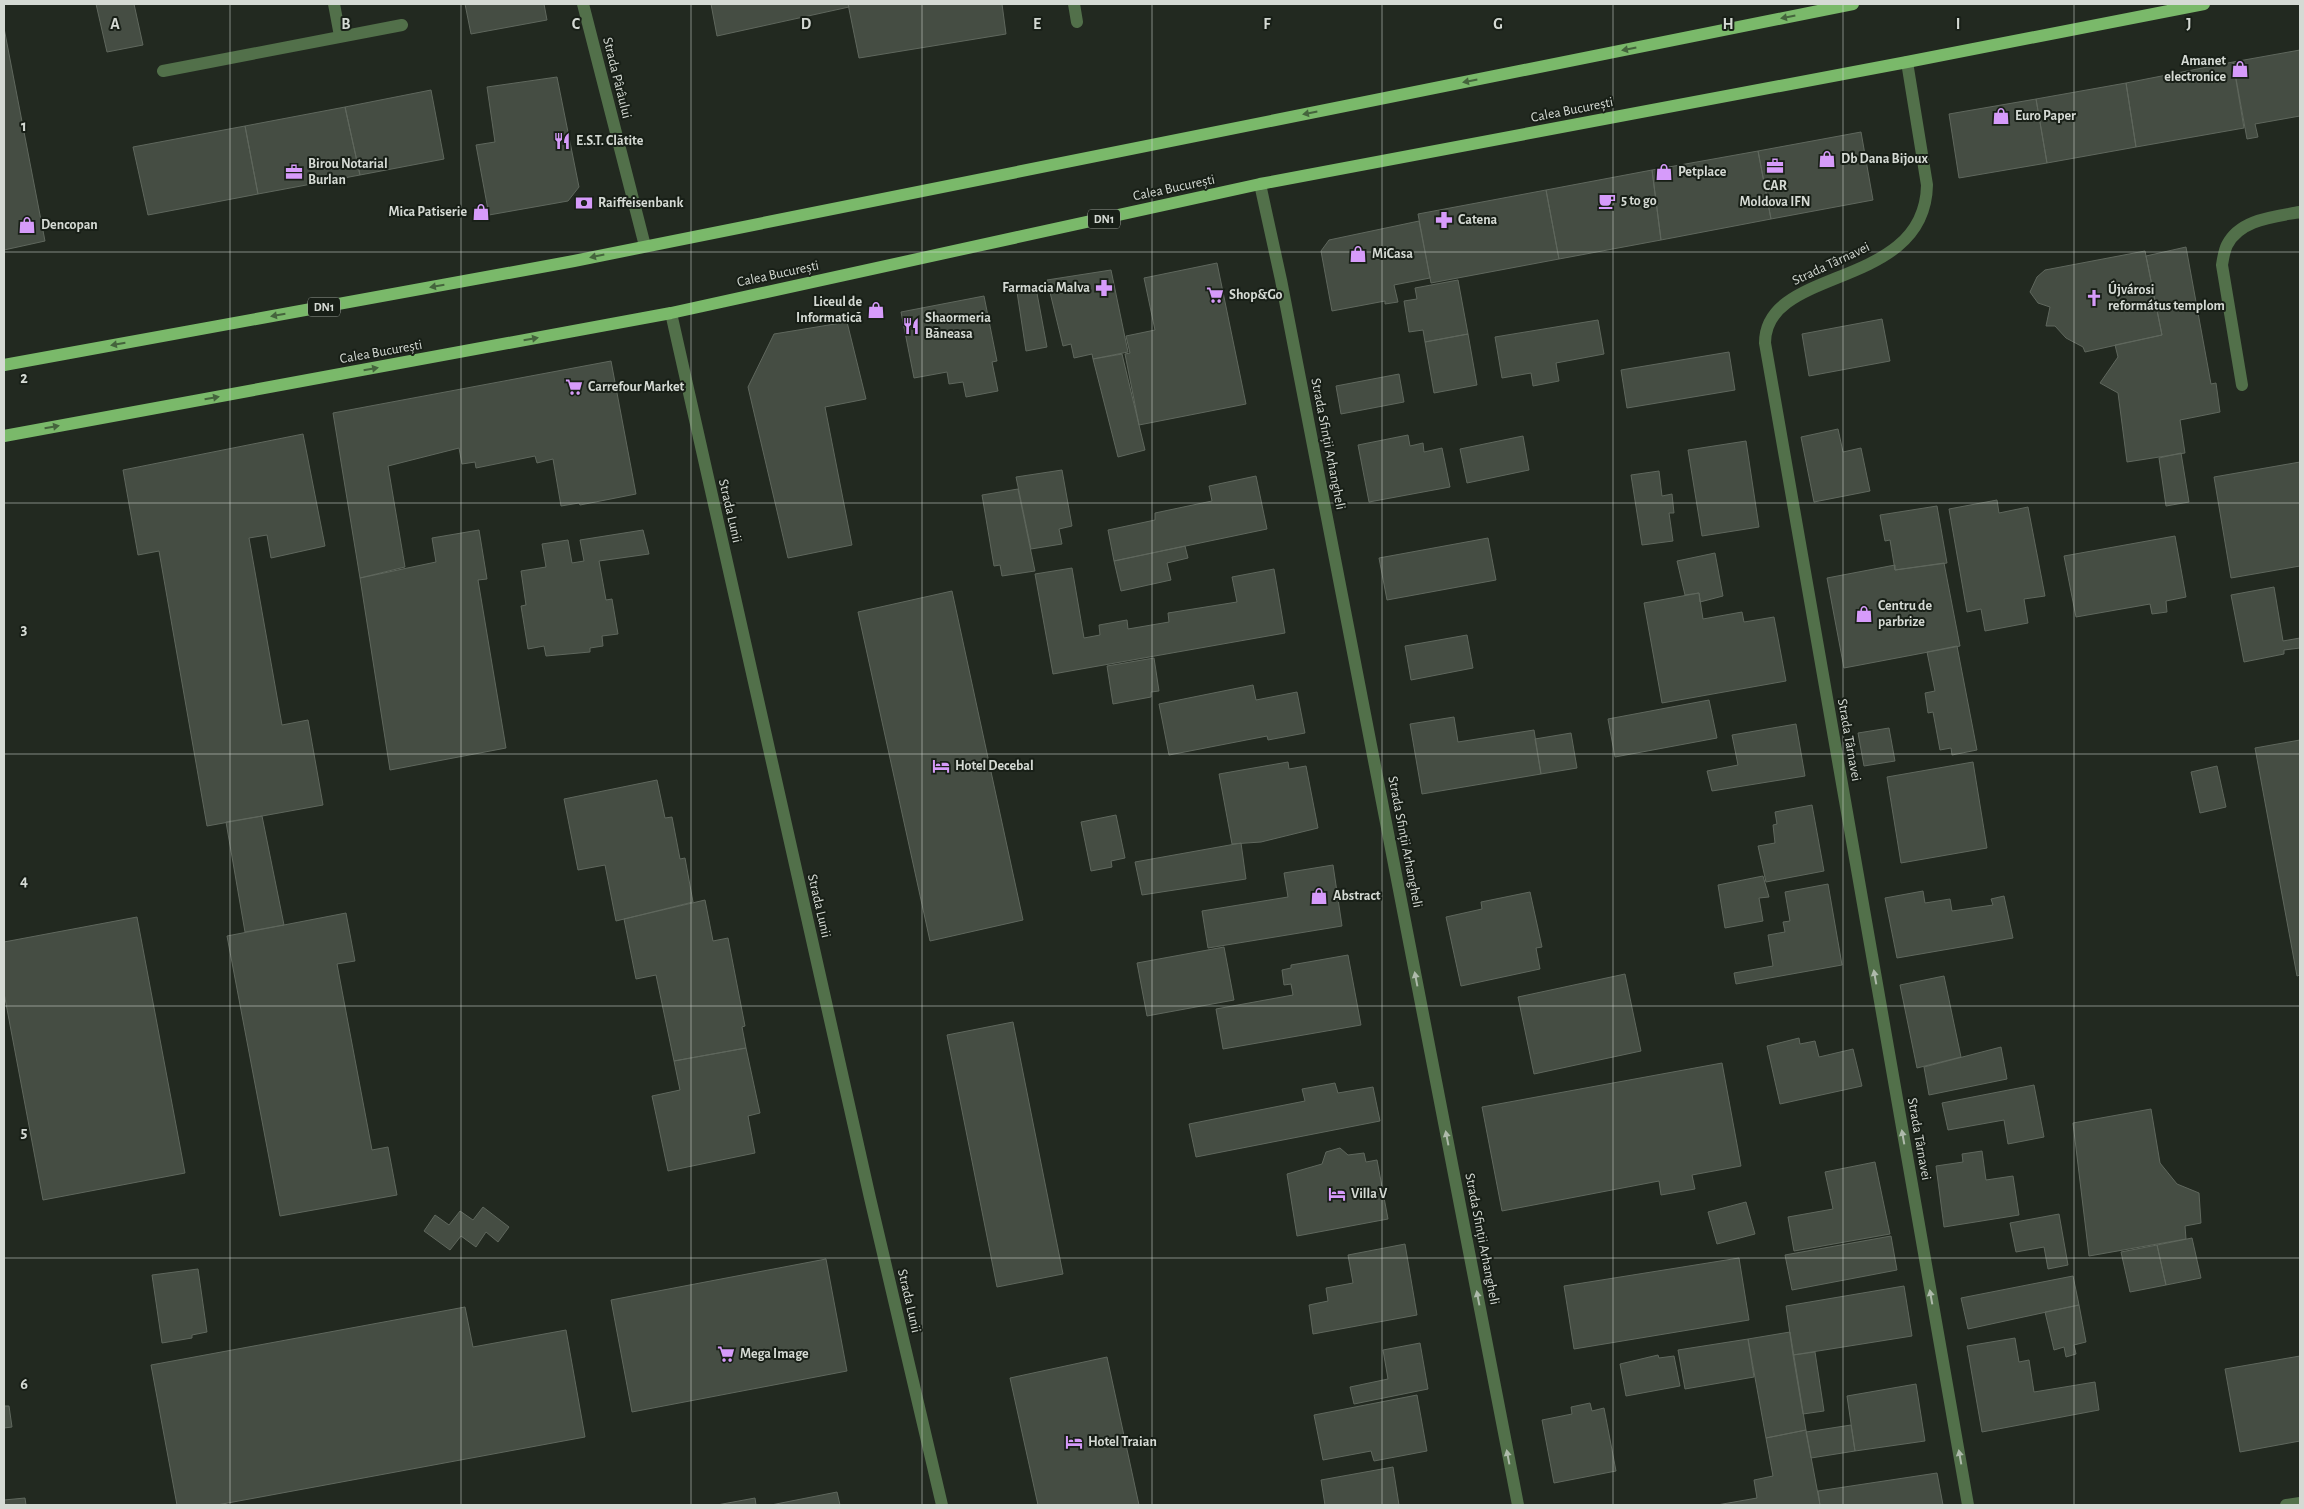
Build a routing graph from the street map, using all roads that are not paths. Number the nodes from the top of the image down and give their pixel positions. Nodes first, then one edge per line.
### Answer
1 (334, 4) edge
2 (583, 4) edge
3 (1074, 4) edge
4 (1853, 4) edge
5 (2204, 4) edge
6 (1077, 22) dead end
7 (402, 25) dead end
8 (340, 36) junction
9 (1907, 62) junction
10 (164, 71) dead end
11 (1260, 184) junction
12 (2300, 212) edge
13 (645, 246) junction
14 (670, 313) junction
15 (4, 365) edge
16 (2242, 385) dead end
17 (4, 436) edge
18 (2300, 1503) edge
19 (942, 1505) edge
20 (1518, 1505) edge
21 (1968, 1505) edge
22 (2286, 1505) edge

1 - 8 street
2 - 13 street, Strada Pârâului
3 - 6 street
4 -> 13 main road, DN1
5 - 9 main road, Calea București / DN1
7 - 8 street
8 - 10 street
9 - 11 main road, Calea București / DN1
21 -> 9 street, Strada Târnavei
11 - 14 main road, Calea București / DN1
20 -> 11 street, Strada Sfinții Arhangheli
12 - 16 street
13 -> 15 main road, DN1
17 -> 14 main road, Calea București / DN1
14 - 19 street, Strada Lunii
18 - 22 street

